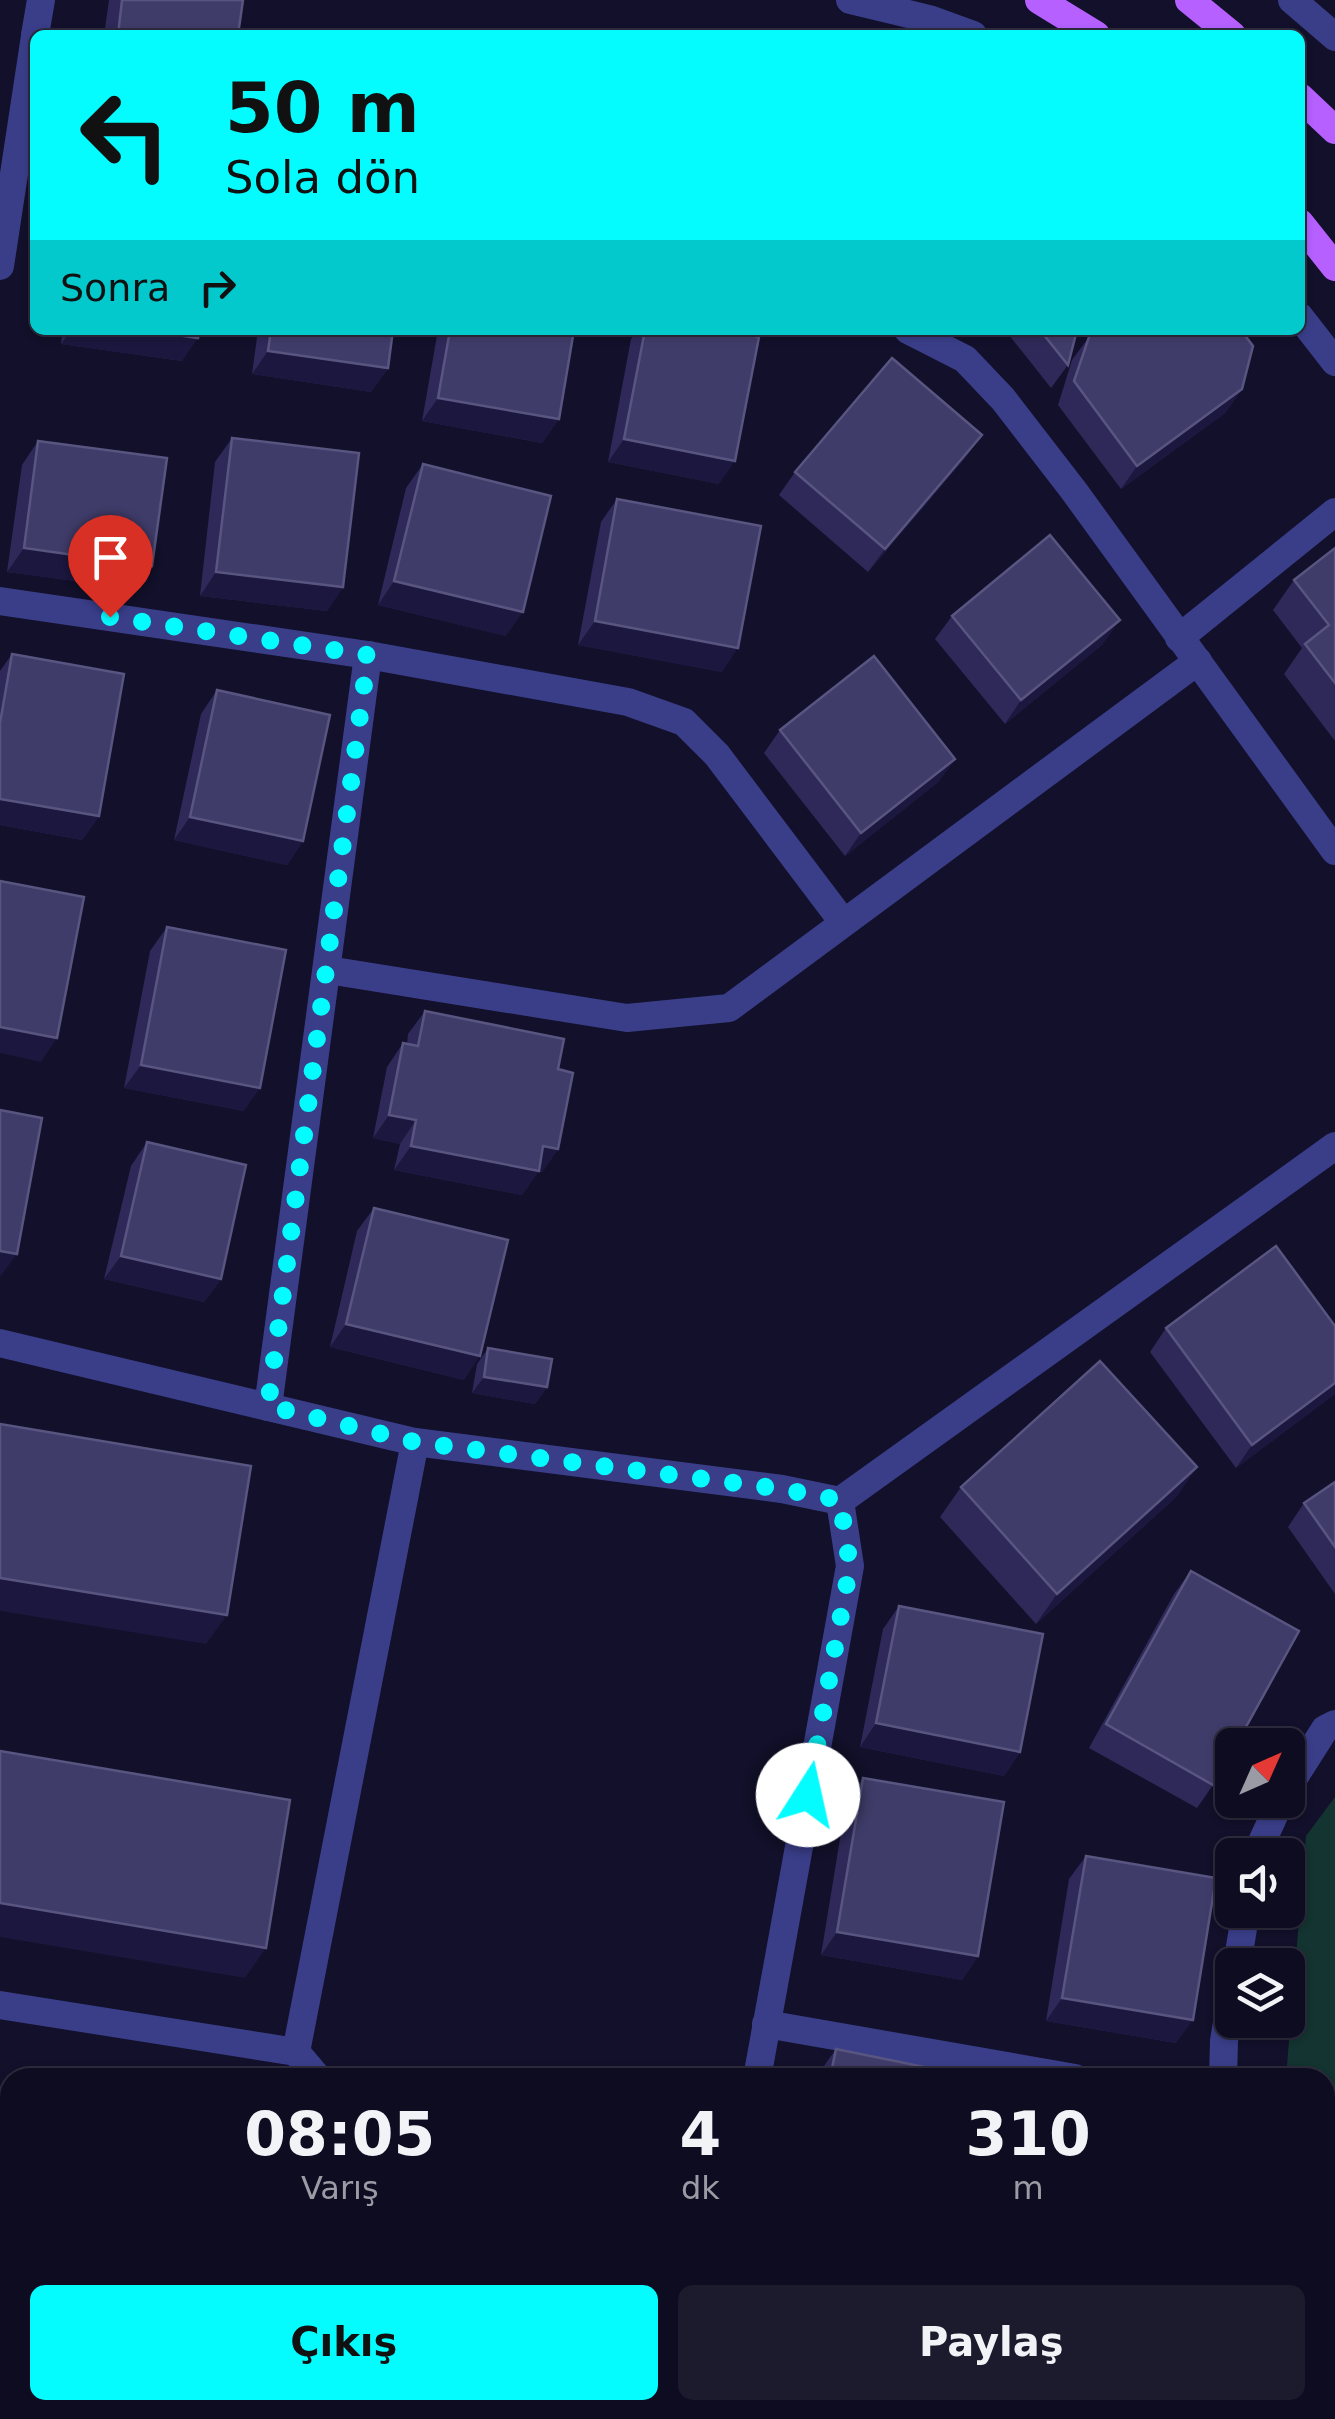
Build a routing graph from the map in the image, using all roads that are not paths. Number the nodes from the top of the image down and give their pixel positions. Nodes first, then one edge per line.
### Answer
1 (40, 0) edge
2 (850, 0) edge
3 (1039, 0) edge
4 (1189, 0) edge
5 (1292, 0) edge
6 (36, 30) edge
7 (958, 30) edge
8 (1088, 30) edge
9 (1226, 30) edge
10 (1335, 38) edge
11 (30, 76) edge
12 (1305, 102) edge
13 (1335, 130) edge
14 (15, 194) edge
15 (1305, 229) edge
16 (0, 266) edge
17 (1335, 267) edge
18 (1305, 323) edge
19 (918, 335) edge
20 (1335, 362) edge
21 (1335, 512) edge
22 (0, 600) edge
23 (1179, 638) junction
24 (368, 655) junction
25 (1198, 661) junction
26 (1335, 851) edge
27 (843, 922) junction
28 (328, 970) junction
29 (1335, 1146) edge
30 (0, 1343) edge
31 (268, 1406) junction
32 (415, 1442) junction
33 (840, 1500) junction
34 (1335, 1724) edge
35 (1305, 1761) edge
36 (0, 2005) edge
37 (766, 2024) junction
38 (1224, 2038) edge
39 (296, 2052) junction
40 (310, 2068) edge
41 (759, 2068) edge
42 (1019, 2068) edge
43 (1223, 2068) edge

1 - 6 street
2 - 7 street
3 - 8 main road
4 - 9 main road
5 - 10 street
11 - 14 street
12 - 13 main road
14 - 16 street
15 - 17 main road
18 - 20 street
19 - 23 street
21 - 23 street
22 - 24 street
23 - 25 street
24 - 27 street
24 - 28 street
25 - 26 street
25 - 27 street
27 - 28 street
28 - 31 street
29 - 33 street
30 - 31 street
31 - 32 street
32 - 33 street
32 - 39 street
33 - 37 street
34 - 35 street
36 - 39 street
37 - 41 street
37 - 42 street
38 - 43 street
39 - 40 street

